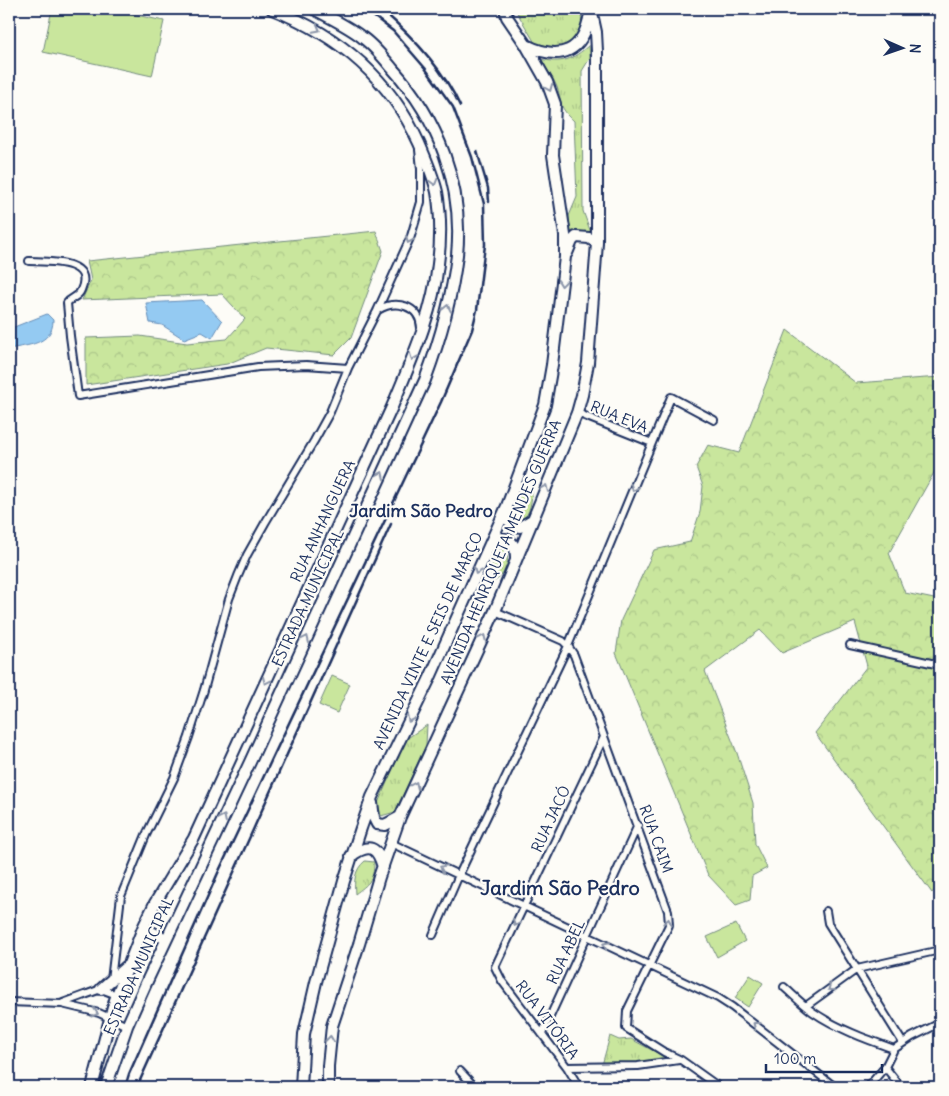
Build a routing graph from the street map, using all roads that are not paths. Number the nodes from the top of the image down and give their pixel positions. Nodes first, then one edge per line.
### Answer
1 (272, 9) edge
2 (314, 9) edge
3 (505, 9) edge
4 (591, 9) edge
5 (526, 45) junction
6 (418, 141) junction
7 (597, 243) junction
8 (565, 257) junction
9 (29, 262) dead end
10 (377, 311) junction
11 (421, 335) junction
12 (348, 368) junction
13 (577, 413) junction
14 (714, 420) dead end
15 (652, 443) junction
16 (506, 506) junction
17 (532, 520) junction
18 (487, 549) junction
19 (516, 562) junction
20 (495, 611) junction
21 (850, 645) dead end
22 (568, 646) junction
23 (940, 665) edge
24 (604, 737) junction
25 (372, 797) junction
26 (400, 817) junction
27 (638, 826) junction
28 (212, 842) junction
29 (391, 843) junction
30 (351, 856) junction
31 (383, 867) junction
32 (459, 875) junction
33 (524, 905) junction
34 (826, 911) dead end
35 (143, 928) junction
36 (433, 935) dead end
37 (587, 935) junction
38 (162, 937) junction
39 (940, 950) edge
40 (128, 965) junction
41 (495, 967) joint
42 (649, 967) junction
43 (857, 970) junction
44 (148, 979) junction
45 (111, 980) junction
46 (784, 987) dead end
47 (100, 989) junction
48 (116, 998) junction
49 (9, 1002) edge
50 (62, 1004) junction
51 (806, 1006) junction
52 (110, 1019) junction
53 (129, 1022) junction
54 (940, 1023) edge
55 (542, 1034) junction
56 (903, 1044) junction
57 (894, 1050) junction
58 (681, 1060) junction
59 (567, 1067) junction
60 (885, 1067) junction
61 (460, 1071) dead end
62 (92, 1087) edge
63 (106, 1087) edge
64 (301, 1087) edge
65 (328, 1087) edge
66 (475, 1087) edge
67 (579, 1087) edge
68 (719, 1087) edge
69 (835, 1087) edge
70 (868, 1087) edge
71 (901, 1087) edge

1 -> 6 main road, RUA ANHANGUERA
28 -> 2 main road, ESTRADA MUNICIPAL
3 - 5 main road, AVENIDA VINTE E SEIS DE MARÇO
4 - 5 main road
4 - 7 main road, AVENIDA HENRIQUETA MENDES GUERRA
5 -> 8 main road, AVENIDA VINTE E SEIS DE MARÇO
6 -> 10 street, ESTRADA MUNICIPAL
6 -> 11 main road, RUA ANHANGUERA
7 - 8 main road
7 - 13 main road, AVENIDA HENRIQUETA MENDES GUERRA
8 -> 16 main road, AVENIDA VINTE E SEIS DE MARÇO
9 - 12 street
10 - 11 street
10 - 12 street, ESTRADA MUNICIPAL
11 -> 35 main road, RUA ANHANGUERA
12 - 45 street, ESTRADA MUNICIPAL
13 - 15 street, RUA EVA
17 -> 13 main road, AVENIDA HENRIQUETA MENDES GUERRA
14 - 15 street
15 -> 22 street
16 - 17 main road
16 - 18 main road, AVENIDA VINTE E SEIS DE MARÇO
17 - 19 main road, AVENIDA HENRIQUETA MENDES GUERRA
18 - 19 main road
18 -> 25 main road, AVENIDA VINTE E SEIS DE MARÇO
19 - 20 main road, AVENIDA HENRIQUETA MENDES GUERRA
20 - 22 street
26 -> 20 main road, AVENIDA HENRIQUETA MENDES GUERRA
21 - 23 street
22 - 24 street, RUA CAIM
22 - 32 street
24 - 27 street, RUA CAIM
24 - 33 street, RUA JACÓ
25 - 26 main road
25 - 30 main road, AVENIDA VINTE E SEIS DE MARÇO
26 - 29 main road, AVENIDA HENRIQUETA MENDES GUERRA
27 - 37 street, RUA ABEL
42 -> 27 street, RUA CAIM
28 - 38 main road
28 - 44 main road, ESTRADA MUNICIPAL
29 - 31 main road, AVENIDA HENRIQUETA MENDES GUERRA
32 -> 29 street
30 - 31 main road
30 - 64 main road, AVENIDA VINTE E SEIS DE MARÇO
65 -> 31 main road, AVENIDA HENRIQUETA MENDES GUERRA
32 - 33 street
32 - 36 street
33 - 37 street
33 -> 41 street, RUA JACÓ
34 - 43 street
35 - 38 main road
35 - 40 main road, RUA ANHANGUERA
42 -> 37 street
37 - 55 street, RUA ABEL
38 - 44 main road
39 - 43 street
40 - 45 main road
40 - 48 main road, RUA ANHANGUERA
41 - 55 street, RUA VITÓRIA
42 - 58 street, RUA CAIM
69 -> 42 street
43 -> 51 street
43 - 56 street
44 - 53 main road, ESTRADA MUNICIPAL
45 - 47 main road
46 - 51 street
47 - 48 street
47 - 50 street
48 - 52 main road, RUA ANHANGUERA
48 - 53 main road
49 - 50 street
50 -> 52 street
51 - 57 street
52 - 53 street
52 - 62 main road, RUA ANHANGUERA
53 - 63 main road, ESTRADA MUNICIPAL
54 - 56 street
55 - 59 street, RUA VITÓRIA
56 - 57 street
57 - 60 street
58 - 59 street
58 - 68 street
59 - 67 street, RUA VITÓRIA
60 - 70 street
60 - 71 street
61 - 66 street

